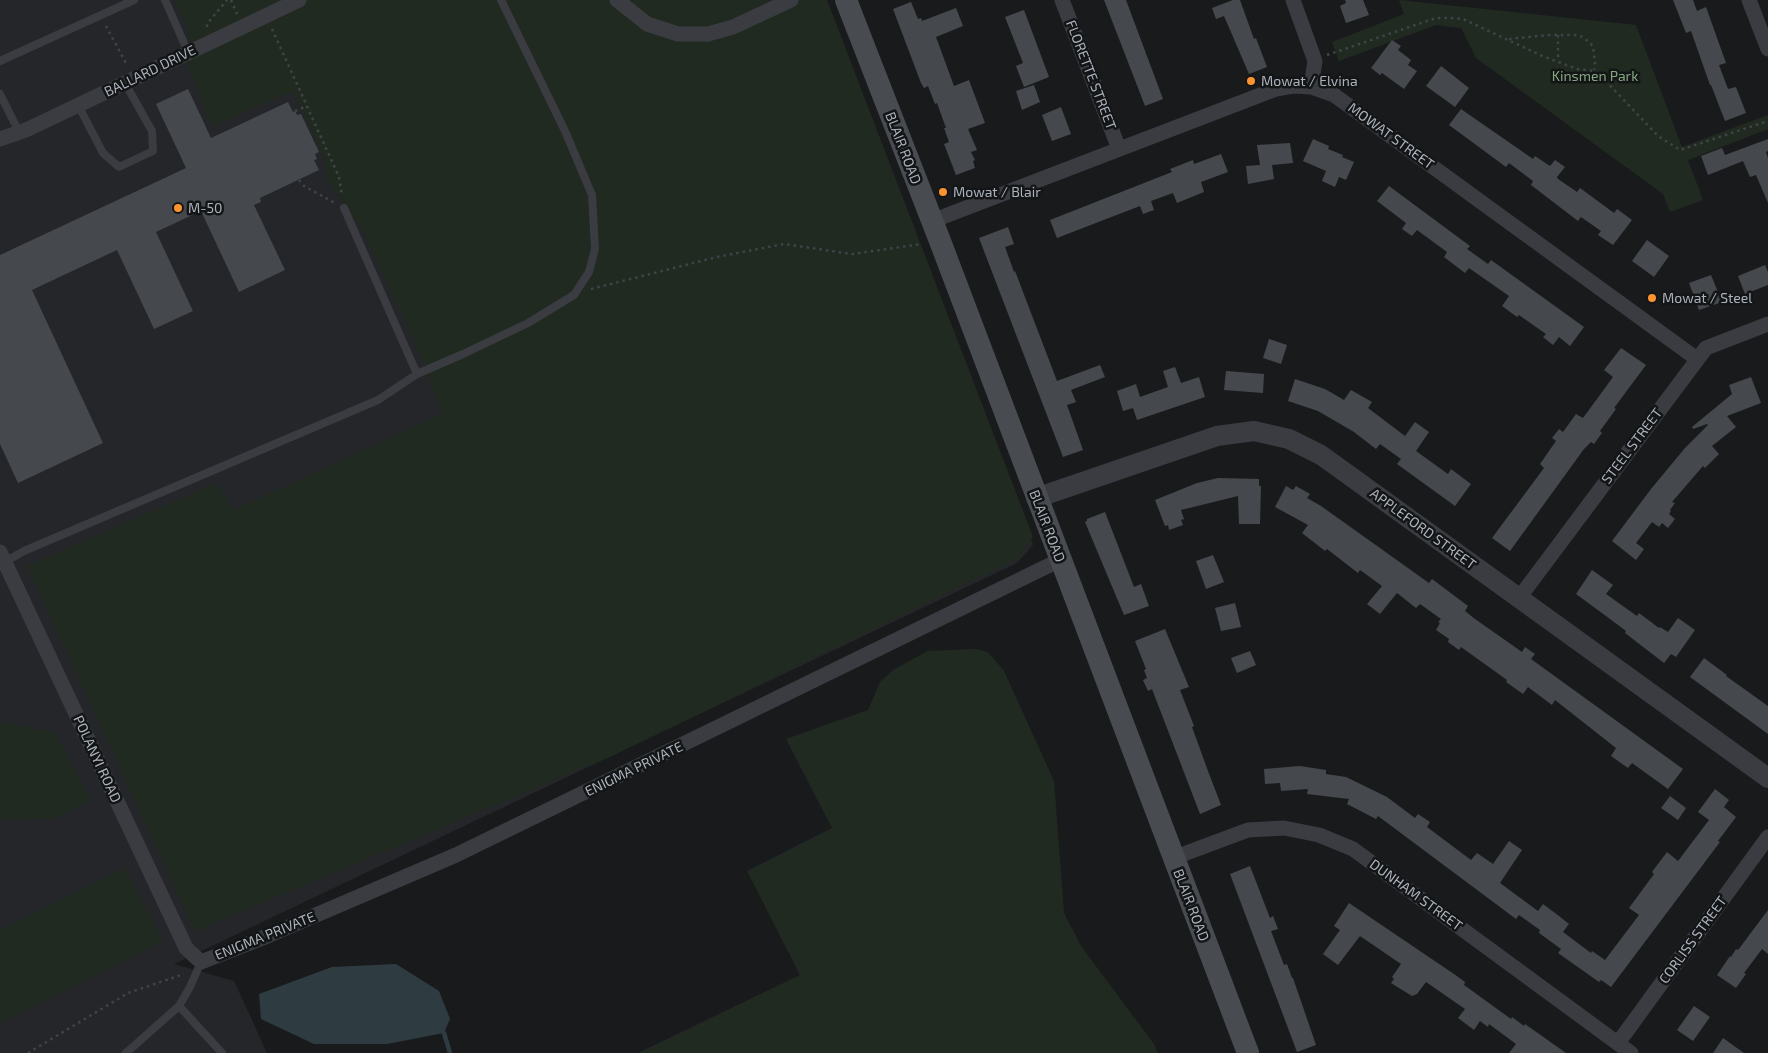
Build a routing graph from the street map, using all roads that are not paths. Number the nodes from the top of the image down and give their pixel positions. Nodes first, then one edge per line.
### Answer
1 (134, 0) edge
2 (166, 0) edge
3 (299, 0) edge
4 (501, 0) edge
5 (617, 0) edge
6 (791, 0) edge
7 (846, 0) edge
8 (1062, 0) edge
9 (1292, 0) edge
10 (1749, 0) edge
11 (1768, 49) edge
12 (188, 52) junction
13 (0, 61) edge
14 (130, 81) junction
15 (1311, 87) junction
16 (0, 94) edge
17 (78, 105) junction
18 (19, 132) junction
19 (0, 139) edge
20 (1119, 149) junction
21 (344, 208) road end
22 (932, 220) junction
23 (1768, 324) edge
24 (1697, 360) junction
25 (417, 374) junction
26 (1036, 498) junction
27 (2, 560) edge
28 (1060, 560) junction
29 (1520, 598) junction
30 (1768, 778) edge
31 (1768, 837) edge
32 (1173, 858) junction
33 (201, 962) junction
34 (179, 1006) junction
35 (1618, 1043) junction
36 (126, 1053) edge
37 (222, 1053) edge
38 (1248, 1053) edge
39 (1631, 1053) edge

1 - 13 lane
2 - 12 lane
3 - 12 street, BALLARD DRIVE
4 - 25 lane
5 - 6 street
7 - 22 main road, BLAIR ROAD
8 - 20 street, FLORETTE STREET
9 - 15 street
10 - 11 street
12 - 14 street, BALLARD DRIVE
14 - 17 street, BALLARD DRIVE
14 - 17 lane
15 - 20 street, MOWAT STREET
15 - 24 street, MOWAT STREET
16 - 18 lane
17 - 18 street, BALLARD DRIVE
18 - 19 street, BALLARD DRIVE
20 - 22 street, MOWAT STREET
21 - 25 lane
22 - 26 main road, BLAIR ROAD
23 - 24 street, STEEL STREET
24 - 29 street, STEEL STREET
25 - 27 lane
26 - 28 main road, BLAIR ROAD
26 - 29 street, APPLEFORD STREET
27 - 33 street, POLANYI ROAD
28 - 32 main road, BLAIR ROAD
28 - 33 street, ENIGMA PRIVATE
29 - 30 street, APPLEFORD STREET
31 - 35 street, CORLISS STREET
32 - 35 street, DUNHAM STREET
32 - 38 main road, BLAIR ROAD
33 - 34 lane
34 - 36 lane
34 - 37 lane
35 - 39 street, DUNHAM STREET

